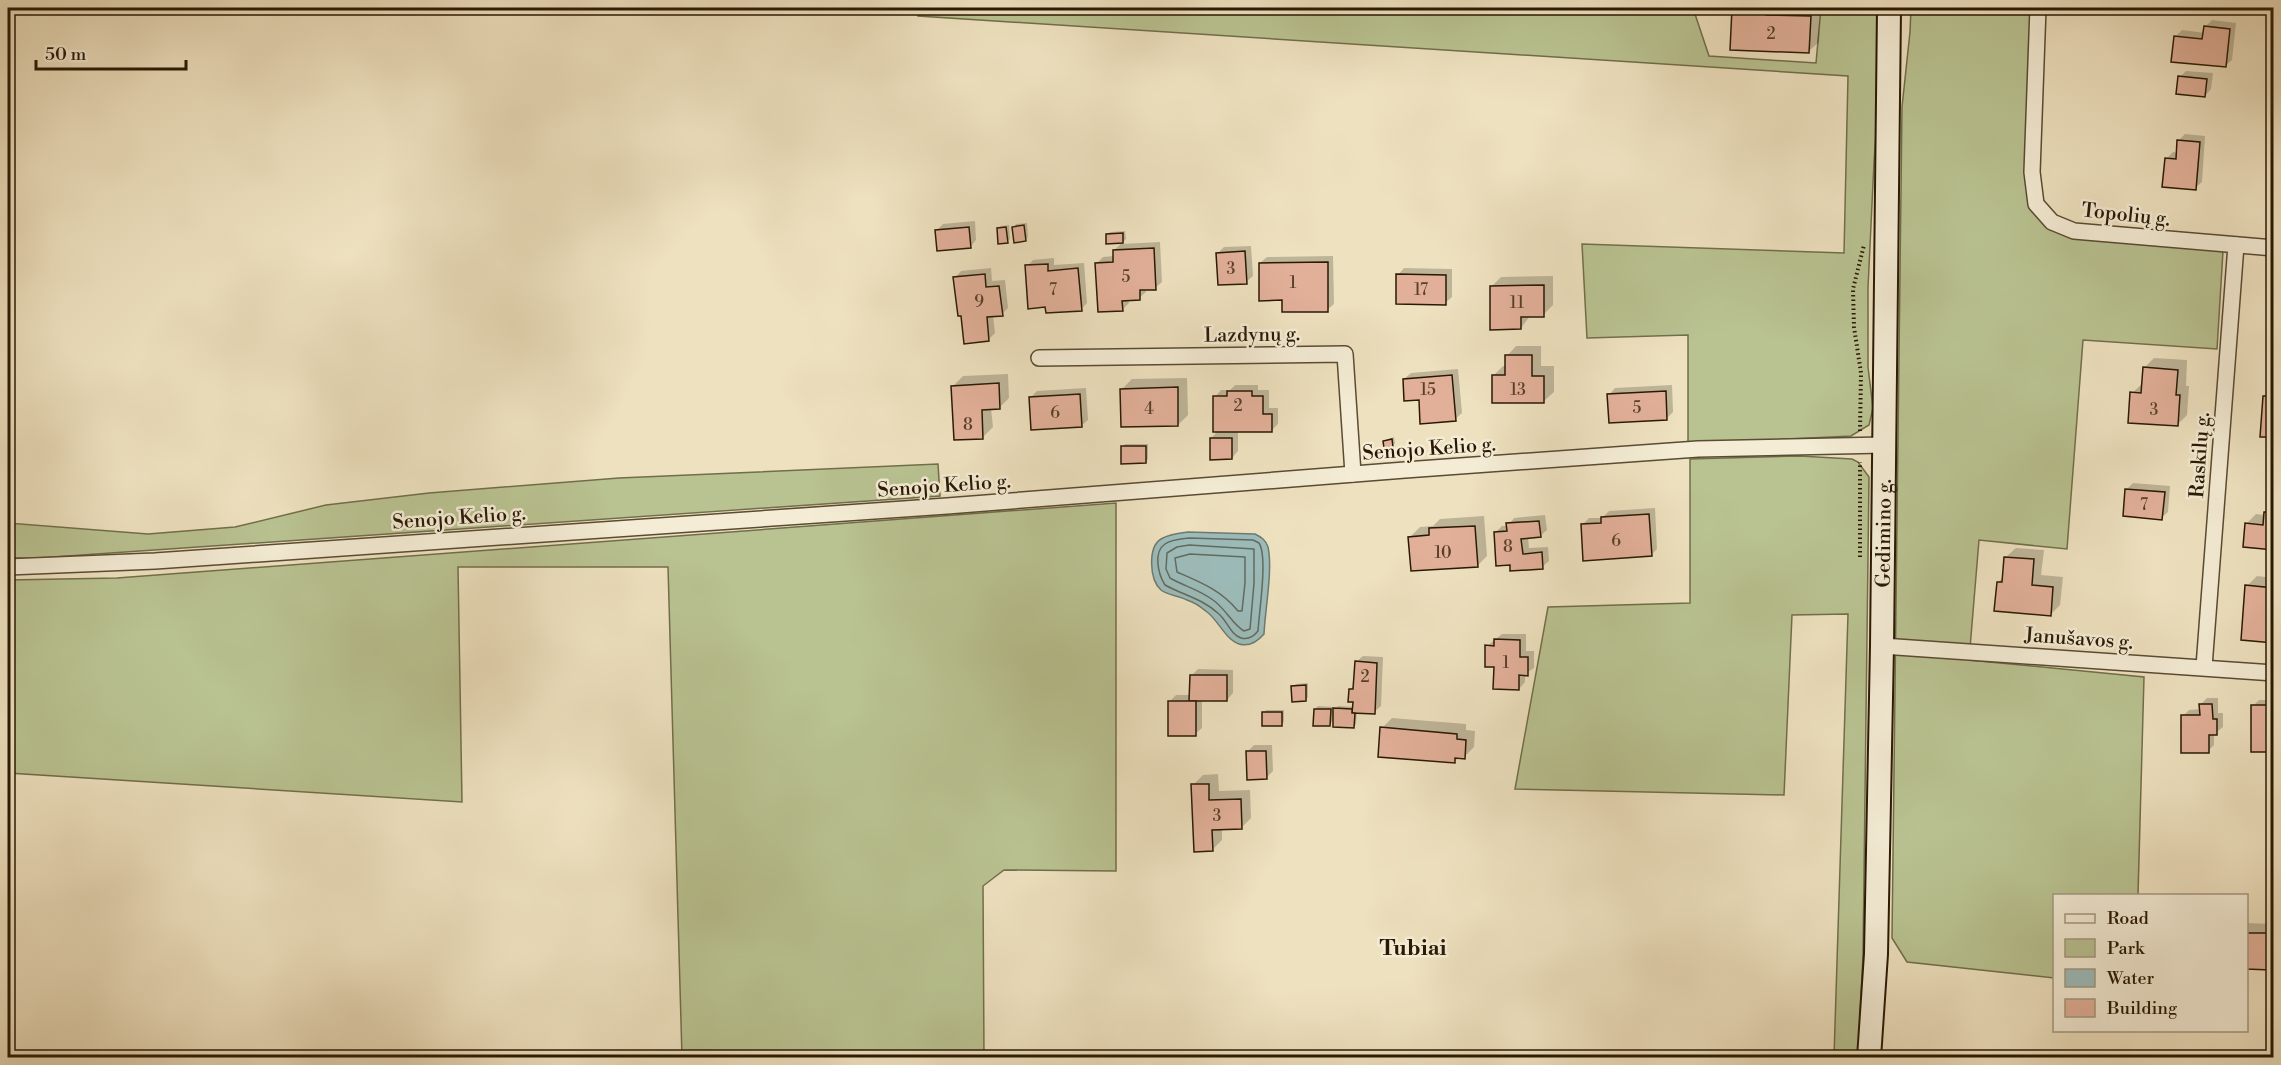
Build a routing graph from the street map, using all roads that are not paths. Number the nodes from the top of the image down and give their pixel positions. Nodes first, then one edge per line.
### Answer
1 (1889, 8) edge
2 (2038, 8) edge
3 (2236, 245) junction
4 (2274, 248) edge
5 (1039, 358) dead end
6 (1884, 445) junction
7 (1353, 474) junction
8 (8, 567) edge
9 (1882, 646) junction
10 (2204, 667) junction
11 (2274, 673) edge
12 (1869, 1058) edge

1 - 6 main road, Gedimino g.
2 - 3 street, Topolių g.
3 - 4 street, Topolių g.
3 - 10 street, Raskilų g.
5 - 7 street, Lazdynų g.
6 - 7 street, Senojo Kelio g.
6 - 9 main road, Gedimino g.
7 - 8 street, Senojo Kelio g.
9 - 10 street, Janušavos g.
9 - 12 main road, Gedimino g.
10 - 11 street, Janušavos g.

